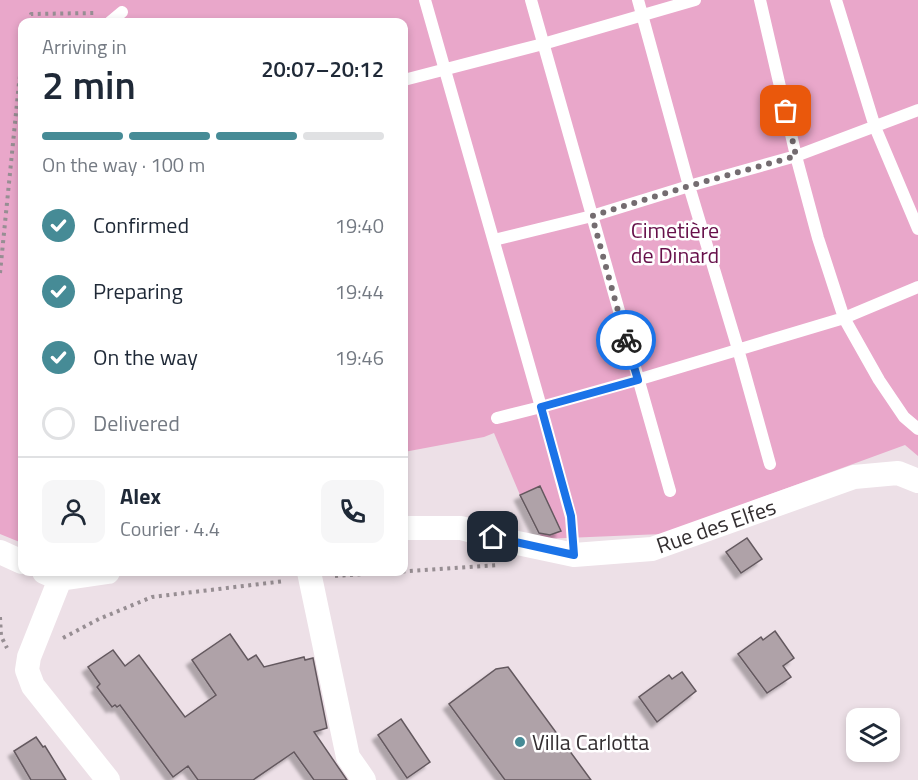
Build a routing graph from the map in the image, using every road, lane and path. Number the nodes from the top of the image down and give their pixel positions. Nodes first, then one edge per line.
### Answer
1 (425, 0) edge
2 (531, 0) edge
3 (638, 0) edge
4 (695, 0) edge
5 (760, 0) edge
6 (836, 0) edge
7 (122, 12) joint
8 (642, 15) junction
9 (30, 18) edge
10 (115, 18) edge
11 (543, 44) junction
12 (446, 70) junction
13 (408, 79) edge
14 (18, 92) edge
15 (918, 110) edge
16 (875, 127) junction
17 (796, 156) junction
18 (689, 186) junction
19 (592, 216) junction
20 (918, 229) edge
21 (494, 240) junction
22 (0, 273) edge
23 (918, 287) edge
24 (844, 318) junction
25 (738, 350) junction
26 (638, 380) junction
27 (541, 407) junction
28 (497, 418) dead end
29 (918, 429) edge
30 (770, 464) dead end
31 (918, 481) edge
32 (670, 492) dead end
33 (408, 528) edge
34 (0, 552) edge
35 (574, 555) junction
36 (18, 560) edge
37 (500, 565) dead end
38 (408, 570) edge
39 (53, 576) edge
40 (303, 576) edge
41 (310, 576) edge
42 (0, 617) edge
43 (29, 657) junction
44 (108, 780) edge
45 (364, 780) edge

1 - 12 lane
2 - 11 lane
3 - 8 lane
4 - 8 lane
5 - 17 lane
6 - 16 lane
7 - 9 path
7 - 10 lane
8 - 11 lane
8 - 18 lane
11 - 12 lane
11 - 19 lane
12 - 13 lane
12 - 21 lane
14 - 22 path
15 - 16 lane
16 - 17 lane
16 - 20 lane
17 - 18 lane
17 - 24 lane
18 - 19 lane
18 - 25 lane
19 - 21 lane
19 - 26 lane
21 - 27 lane
23 - 24 lane
24 - 25 lane
24 - 29 lane
25 - 26 lane
25 - 30 lane
26 - 27 lane
26 - 32 lane
27 - 28 lane
27 - 35 lane
31 - 35 street, Rue des Elfes
33 - 35 street, Rue des Elfes
34 - 36 street
37 - 38 path
39 - 43 street
40 - 43 path
41 - 45 street
42 - 43 path
43 - 44 street

